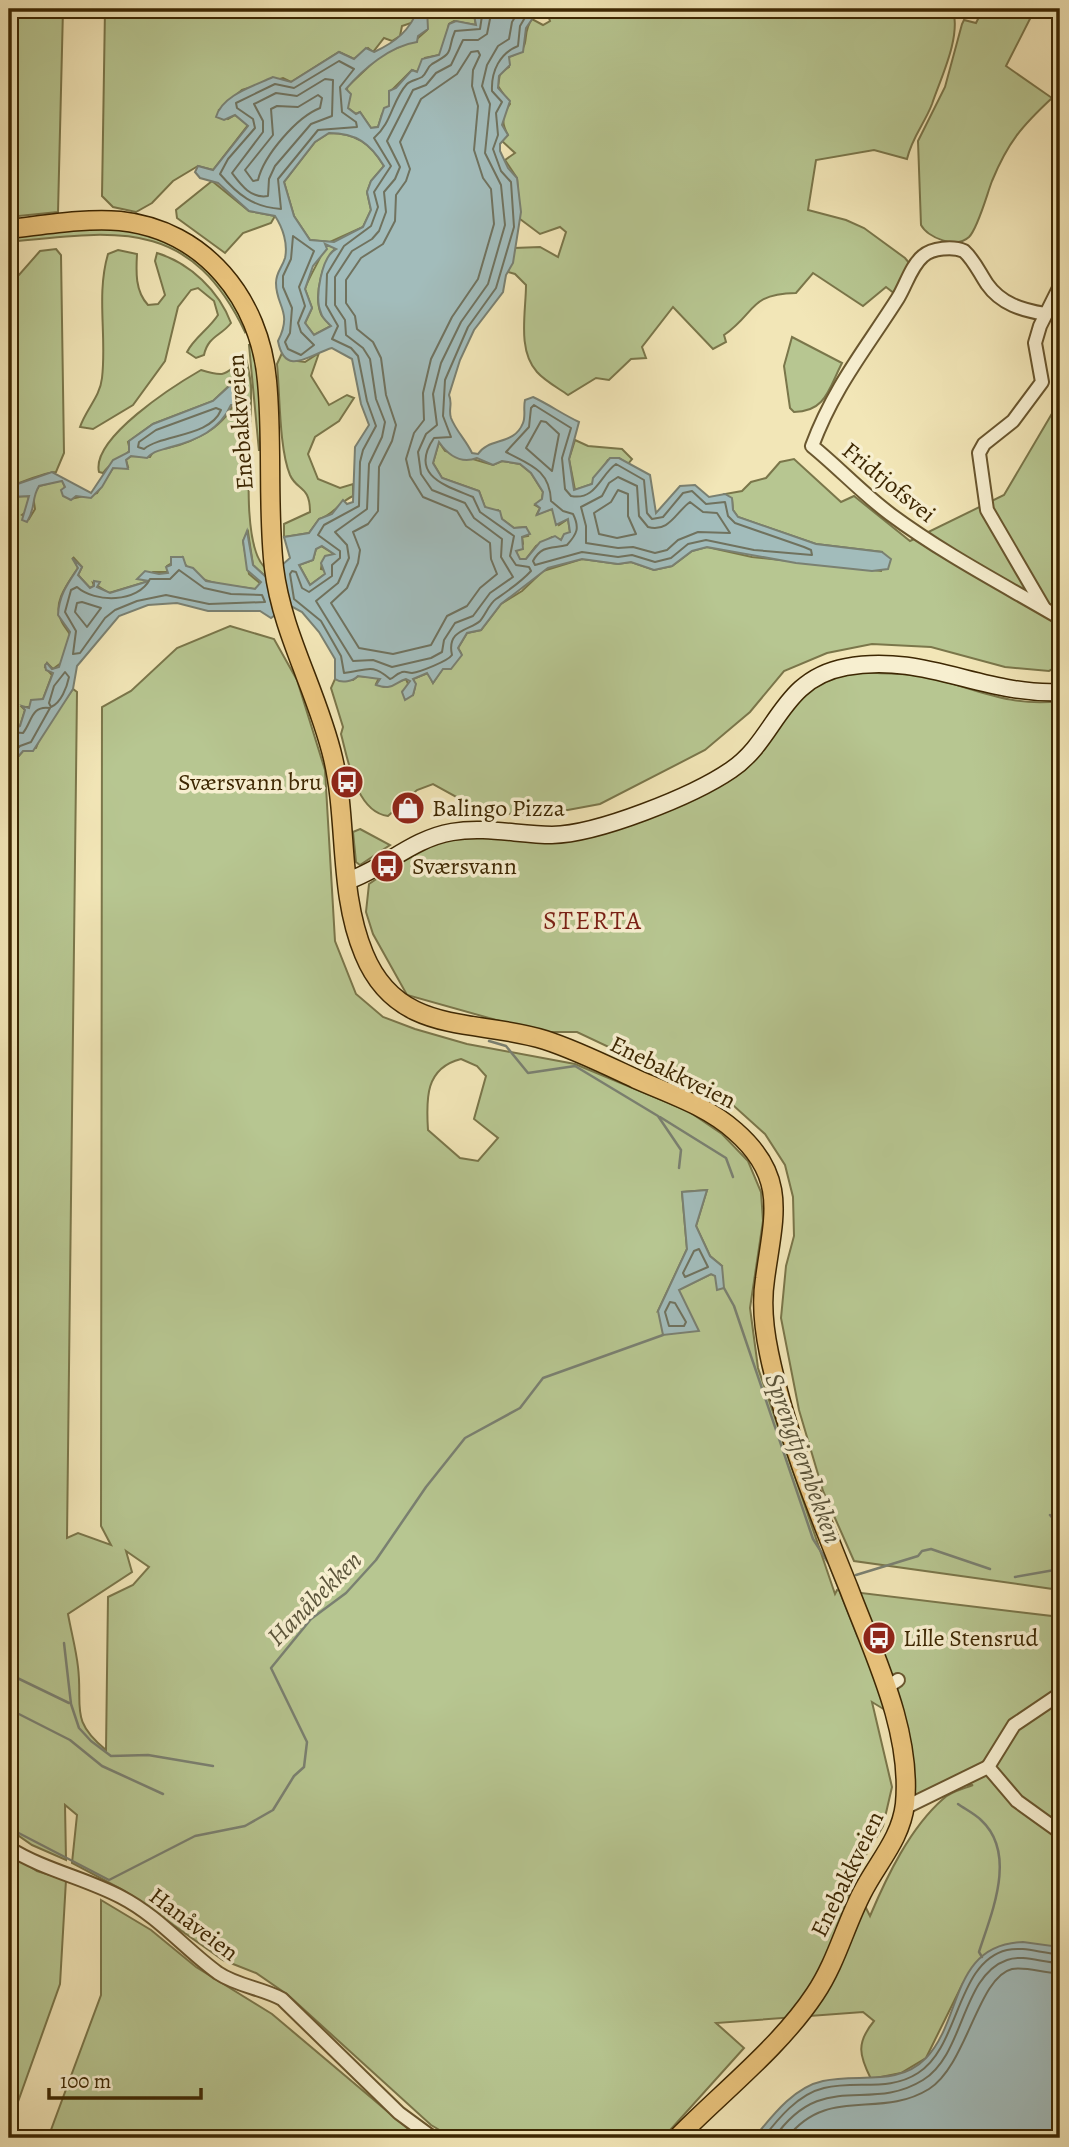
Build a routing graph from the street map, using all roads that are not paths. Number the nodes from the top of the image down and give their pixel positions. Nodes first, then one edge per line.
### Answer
1 (9, 229) edge
2 (1060, 286) edge
3 (1045, 314) junction
4 (1044, 608) junction
5 (1060, 618) edge
6 (1060, 692) edge
7 (347, 881) junction
8 (1060, 1693) edge
9 (988, 1767) junction
10 (904, 1808) junction
11 (1060, 1832) edge
12 (9, 1848) edge
13 (433, 2138) edge
14 (677, 2138) edge

1 - 7 main road, Enebakkveien
2 - 3 street
3 - 4 street
3 - 4 street, Fridtjofsvei
4 - 5 street, Fridtjofsvei
6 - 7 main road
7 - 10 main road, Enebakkveien
8 - 9 street
9 - 10 street
9 - 11 street
10 - 14 main road, Enebakkveien
12 - 13 street, Hanåveien

